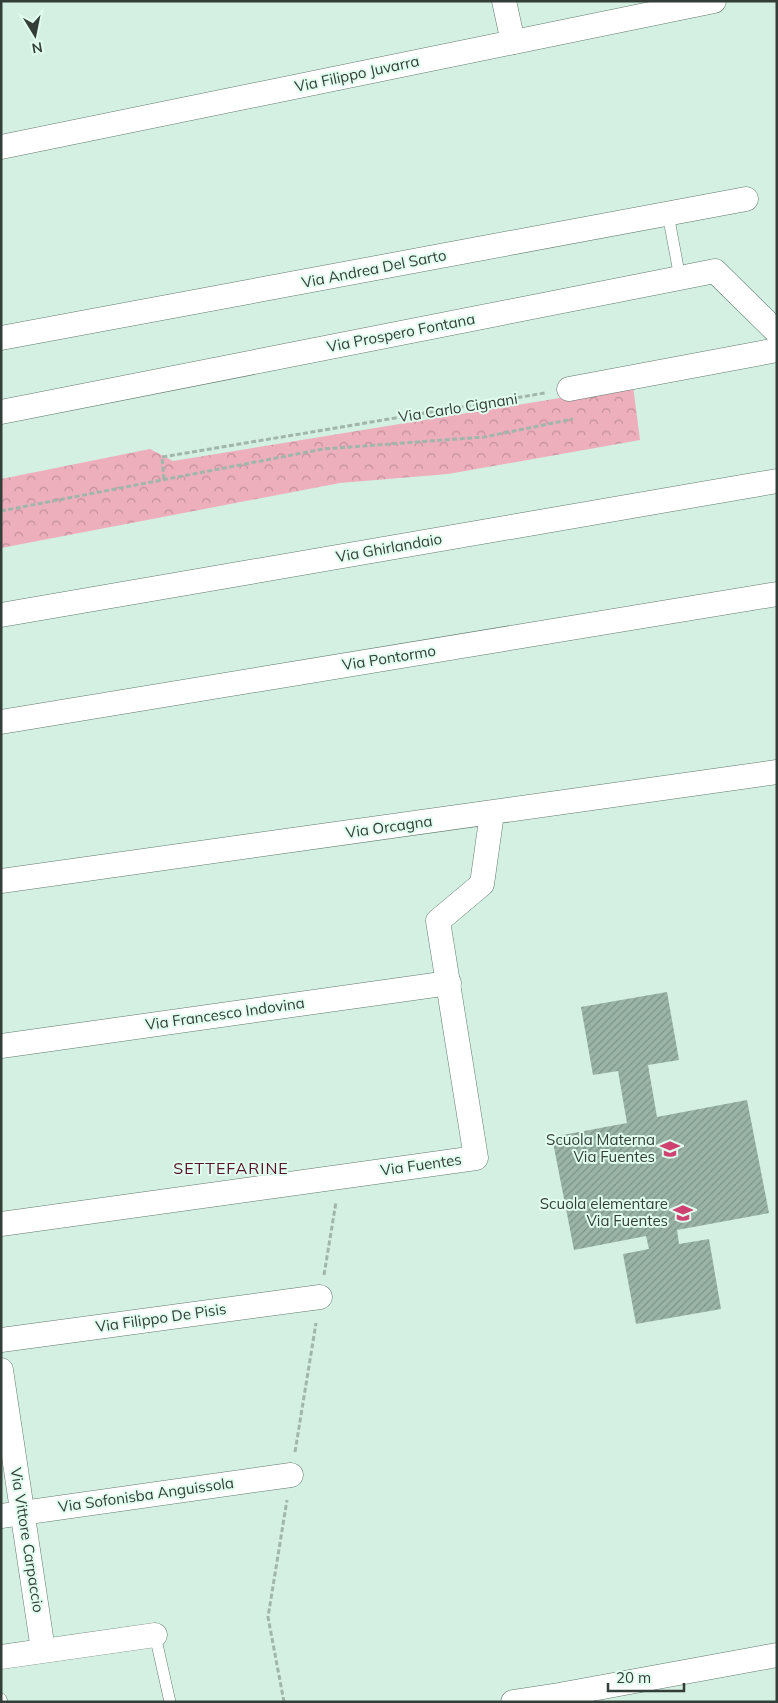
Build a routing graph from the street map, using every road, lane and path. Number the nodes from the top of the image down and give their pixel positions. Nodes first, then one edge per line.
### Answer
1 (504, 1) edge
2 (714, 1) edge
3 (513, 42) junction
4 (1, 147) edge
5 (746, 199) dead end
6 (668, 214) junction
7 (680, 278) junction
8 (777, 332) edge
9 (1, 338) edge
10 (777, 350) edge
11 (569, 389) joint
12 (1, 412) edge
13 (573, 419) dead end
14 (164, 480) junction
15 (777, 481) edge
16 (1, 511) edge
17 (777, 594) edge
18 (1, 615) edge
19 (1, 722) edge
20 (777, 772) edge
21 (492, 812) junction
22 (1, 881) edge
23 (448, 983) junction
24 (1, 1046) edge
25 (340, 1177) junction
26 (1, 1224) edge
27 (320, 1297) junction
28 (1, 1340) edge
29 (1, 1370) edge
30 (291, 1475) junction
31 (12, 1514) edge
32 (155, 1635) joint
33 (44, 1650) junction
34 (777, 1655) edge
35 (1, 1657) edge
36 (560, 1698) edge
37 (170, 1702) edge
38 (284, 1702) edge
39 (513, 1702) edge

1 - 3 street
2 - 3 street, Via Filippo Juvarra
3 - 4 street, Via Filippo Juvarra
5 - 6 street, Via Andrea Del Sarto
6 - 7 lane
6 - 9 street, Via Andrea Del Sarto
7 - 8 street, Via Prospero Fontana
7 - 12 street, Via Prospero Fontana
10 - 11 street
11 - 14 path, Via Carlo Cignani
13 - 14 path
14 - 16 path
15 - 18 street, Via Ghirlandaio
17 - 19 street, Via Pontormo
20 - 21 street, Via Orcagna
21 - 22 street, Via Orcagna
21 - 23 street, Via Fuentes
23 - 24 street, Via Francesco Indovina
23 - 25 street, Via Fuentes
25 - 26 street, Via Fuentes
25 - 27 path
27 - 28 street, Via Filippo De Pisis
27 - 30 path
29 - 31 street, Via Vittore Carpaccio
30 - 31 street, Via Sofonisba Anguissola
30 - 38 path
31 - 33 street, Via Vittore Carpaccio
32 - 33 street
32 - 37 lane
33 - 35 street
34 - 36 street
36 - 39 street

